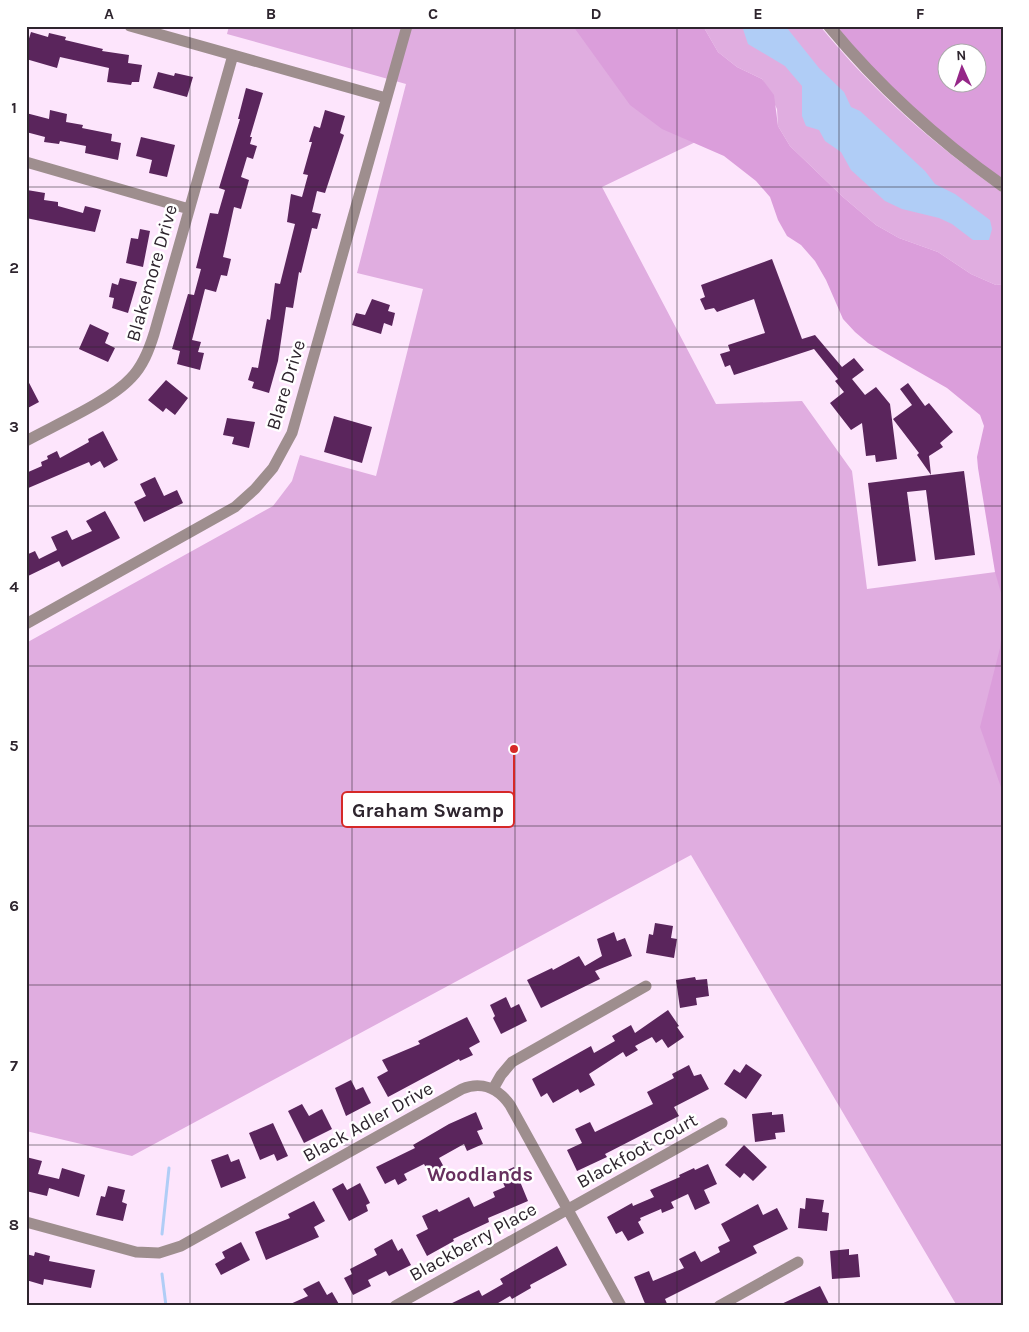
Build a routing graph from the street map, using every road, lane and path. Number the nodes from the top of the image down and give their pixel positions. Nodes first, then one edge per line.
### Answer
1 (130, 26) edge
2 (407, 26) edge
3 (829, 26) edge
4 (233, 55) junction
5 (386, 98) junction
6 (26, 162) edge
7 (1003, 186) edge
8 (189, 209) junction
9 (26, 441) edge
10 (26, 624) edge
11 (646, 986) dead end
12 (494, 1089) junction
13 (722, 1123) dead end
14 (568, 1210) junction
15 (26, 1222) edge
16 (798, 1262) dead end
17 (395, 1306) edge
18 (621, 1306) edge
19 (719, 1306) edge

1 - 4 street
2 - 5 street, Blare Drive
3 - 7 street
4 - 5 street
4 - 8 street, Blakemore Drive
5 - 10 street, Blare Drive
6 - 8 street
8 - 9 street, Blakemore Drive
11 - 12 street
12 - 14 street
12 - 15 street, Black Adler Drive
13 - 14 street, Blackfoot Court
14 - 17 street, Blackberry Place
14 - 18 street
16 - 19 street

